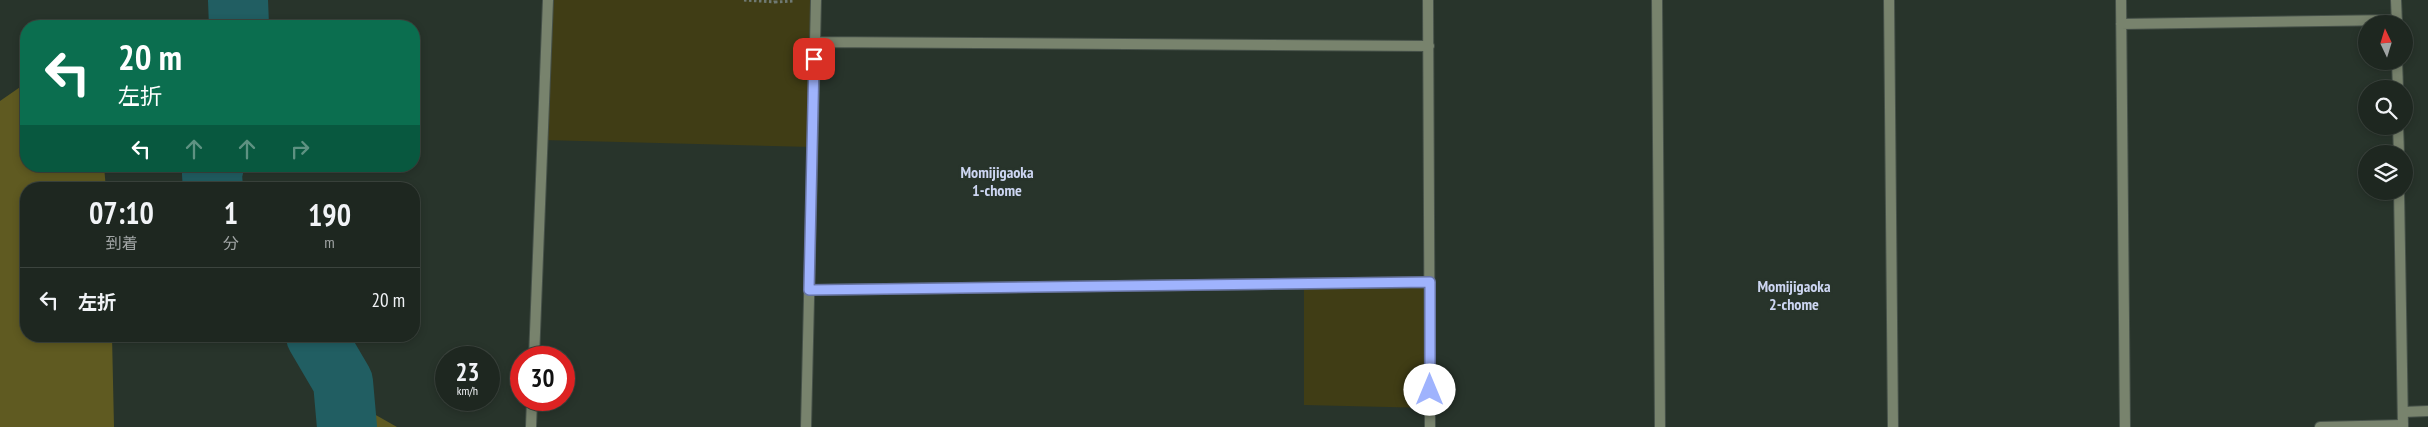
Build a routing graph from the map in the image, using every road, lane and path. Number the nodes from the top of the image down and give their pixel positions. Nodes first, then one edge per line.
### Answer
1 (548, 0) edge
2 (744, 0) edge
3 (775, 0) edge
4 (816, 0) edge
5 (1428, 0) edge
6 (1657, 0) edge
7 (1889, 0) edge
8 (2121, 0) edge
9 (2396, 0) edge
10 (2397, 15) edge
11 (2358, 22) edge
12 (2122, 24) junction
13 (814, 42) junction
14 (1429, 46) junction
15 (2399, 200) edge
16 (1430, 282) junction
17 (809, 290) junction
18 (534, 346) edge
19 (532, 411) edge
20 (2428, 411) edge
21 (2403, 412) junction
22 (2403, 426) edge
23 (531, 427) edge
24 (806, 427) edge
25 (1430, 427) edge
26 (1660, 427) edge
27 (1894, 427) edge
28 (2125, 427) edge
29 (2320, 427) edge

1 - 18 street
2 - 3 path
4 - 13 street
5 - 14 street
6 - 26 street
7 - 27 street
8 - 12 street
9 - 10 street
11 - 12 street
12 - 28 street
13 - 14 street
13 - 17 street
14 - 16 street
15 - 21 street
16 - 17 street
16 - 25 street
17 - 24 street
19 - 23 street
20 - 21 street
21 - 22 street
22 - 29 street

